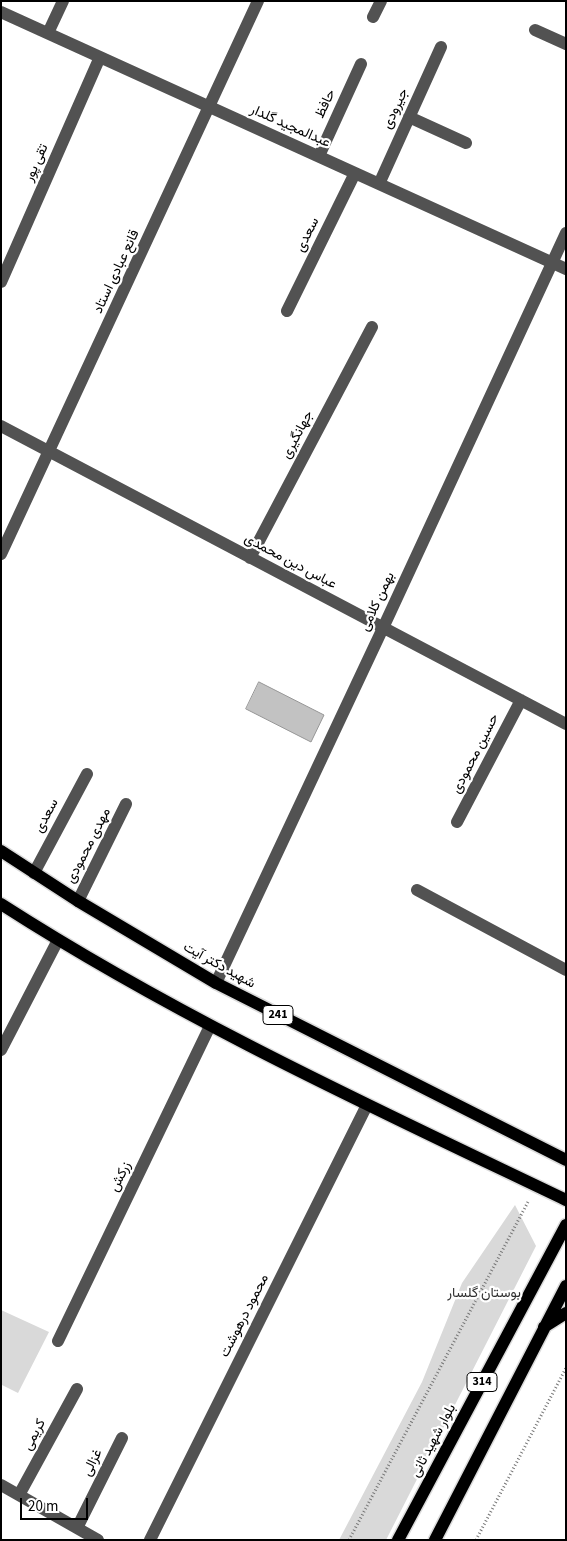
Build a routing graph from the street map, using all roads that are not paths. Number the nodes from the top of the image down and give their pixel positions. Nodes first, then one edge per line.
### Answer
1 (63, 1) edge
2 (258, 1) edge
3 (381, 1) edge
4 (1, 12) edge
5 (373, 17) dead end
6 (535, 30) dead end
7 (48, 33) junction
8 (566, 44) edge
9 (441, 47) dead end
10 (100, 57) junction
11 (361, 64) dead end
12 (209, 107) junction
13 (408, 118) junction
14 (466, 143) dead end
15 (319, 156) junction
16 (355, 173) junction
17 (378, 184) junction
18 (566, 233) edge
19 (552, 263) junction
20 (566, 269) edge
21 (1, 282) edge
22 (287, 311) dead end
23 (372, 327) dead end
24 (1, 426) edge
25 (50, 452) junction
26 (1, 554) edge
27 (250, 558) junction
28 (383, 628) junction
29 (521, 700) junction
30 (566, 724) edge
31 (86, 774) dead end
32 (126, 804) dead end
33 (457, 822) dead end
34 (1, 851) edge
35 (34, 873) junction
36 (417, 890) dead end
37 (78, 901) junction
38 (1, 904) edge
39 (58, 940) junction
40 (566, 970) edge
41 (216, 983) junction
42 (210, 1026) junction
43 (1, 1050) edge
44 (366, 1105) junction
45 (566, 1160) edge
46 (566, 1200) edge
47 (566, 1225) edge
48 (566, 1286) edge
49 (566, 1313) edge
50 (544, 1327) junction
51 (58, 1341) dead end
52 (76, 1389) dead end
53 (122, 1438) dead end
54 (1, 1485) edge
55 (20, 1495) junction
56 (77, 1528) junction
57 (98, 1540) edge
58 (150, 1540) edge
59 (398, 1540) edge
60 (435, 1540) edge

1 - 7 street
2 - 12 street, قانع عبادی استاد
3 - 5 street
4 - 7 street, عبدالمجید گلدار
6 - 8 street
7 - 10 street, عبدالمجید گلدار
9 - 13 street, جیرودی
10 - 12 street, عبدالمجید گلدار
10 - 21 street, تقی پور
11 - 15 street, حافظ
12 - 15 street, عبدالمجید گلدار
12 - 25 street, قانع عبادی استاد
13 - 14 street
13 - 17 street, جیرودی
15 - 16 street, عبدالمجید گلدار
16 - 17 street, عبدالمجید گلدار
16 - 22 street, سعدی
17 - 19 street, عبدالمجید گلدار
18 - 19 street, بهمن کلامی
19 - 20 street, عبدالمجید گلدار
19 - 28 street, بهمن کلامی
23 - 27 street, جهانگیری
24 - 25 street, عباس دین محمدی
25 - 26 street, قانع عبادی استاد
25 - 27 street, عباس دین محمدی
27 - 28 street, عباس دین محمدی
28 - 29 street, عباس دین محمدی
28 - 41 street, بهمن کلامی
29 - 30 street, عباس دین محمدی
29 - 33 street, حسین محمودی
31 - 35 street, سعدی
32 - 37 street, مهدی محمودی
34 - 35 main road, شهید دکتر آیت / 241
35 - 37 main road, شهید دکتر آیت / 241
36 - 40 street
37 - 41 main road, شهید دکتر آیت / 241
38 - 39 main road
39 - 42 main road
39 - 43 street
41 - 45 main road, شهید دکتر آیت / 241
42 - 44 main road
42 - 51 street, زرکش
44 - 46 main road
44 - 58 street, محمود درهوشت
47 - 59 main road, بلوار شهید ثانی / 314
48 - 50 main road, 314
49 - 50 main road
50 - 60 main road, 314
52 - 55 street, کریمی
53 - 56 street, غزالی
54 - 55 street
55 - 56 street
56 - 57 street

